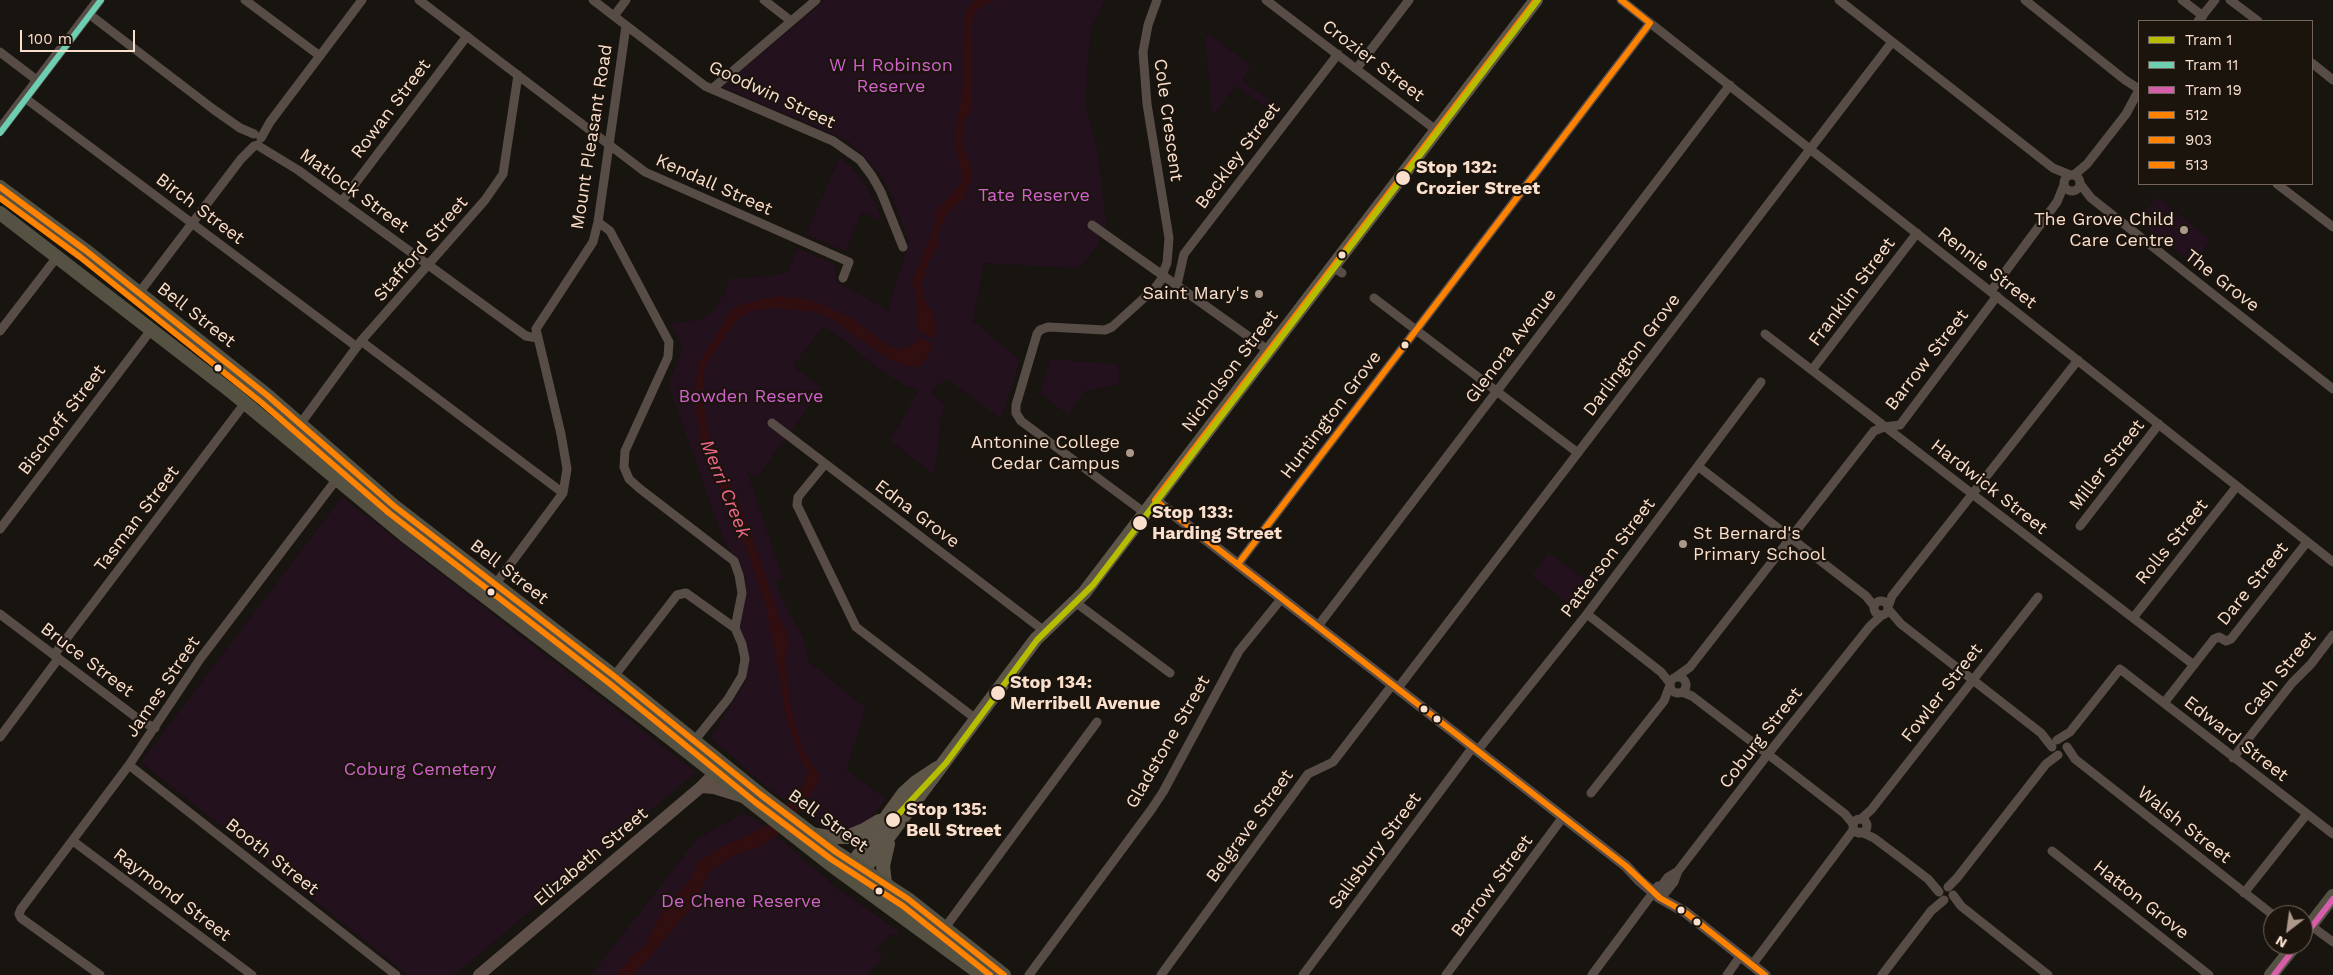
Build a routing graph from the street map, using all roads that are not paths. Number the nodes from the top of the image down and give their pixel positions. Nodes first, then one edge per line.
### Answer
1 (99, 0) edge
2 (245, 0) edge
3 (362, 0) edge
4 (419, 0) edge
5 (593, 0) edge
6 (626, 0) edge
7 (764, 0) edge
8 (816, 0) edge
9 (1158, 0) edge
10 (1266, 0) edge
11 (1409, 0) edge
12 (1536, 0) edge
13 (1621, 0) edge
14 (1839, 0) edge
15 (2024, 0) edge
16 (2182, 0) edge
17 (2215, 0) edge
18 (2230, 0) edge
19 (89, 14) junction
20 (614, 16) junction
21 (2201, 19) edge
22 (790, 20) junction
23 (2257, 20) edge
24 (1650, 23) junction
25 (626, 26) junction
26 (467, 36) junction
27 (1892, 42) junction
28 (0, 52) edge
29 (1338, 54) junction
30 (320, 56) junction
31 (2313, 64) edge
32 (1356, 68) junction
33 (518, 75) junction
34 (2333, 80) edge
35 (38, 81) junction
36 (1730, 85) junction
37 (2138, 87) edge
38 (712, 89) junction
39 (2138, 90) edge
40 (25, 98) junction
41 (2138, 103) edge
42 (2126, 114) junction
43 (0, 130) edge
44 (1436, 130) junction
45 (255, 140) junction
46 (609, 145) junction
47 (1809, 149) junction
48 (2053, 168) junction
49 (2075, 183) junction
50 (2064, 184) junction
51 (2278, 185) edge
52 (0, 187) edge
53 (342, 201) junction
54 (2057, 202) junction
55 (0, 213) edge
56 (598, 222) junction
57 (191, 223) junction
58 (1092, 225) dead end
59 (2333, 227) edge
60 (1917, 233) junction
61 (903, 247) dead end
62 (57, 257) junction
63 (428, 265) junction
64 (1163, 275) junction
65 (843, 278) dead end
66 (1177, 285) junction
67 (139, 293) junction
68 (1994, 293) junction
69 (1374, 298) dead end
70 (151, 330) junction
71 (1416, 330) junction
72 (0, 331) edge
73 (1765, 334) dead end
74 (537, 338) junction
75 (359, 344) junction
76 (1269, 350) junction
77 (2078, 360) junction
78 (1812, 370) junction
79 (1761, 382) dead end
80 (2333, 389) edge
81 (1497, 391) junction
82 (245, 403) junction
83 (301, 423) junction
84 (772, 423) dead end
85 (2159, 424) junction
86 (1884, 426) junction
87 (321, 440) junction
88 (1578, 453) junction
89 (312, 460) junction
90 (825, 464) junction
91 (1699, 467) junction
92 (336, 480) junction
93 (2237, 486) junction
94 (563, 493) junction
95 (1972, 494) junction
96 (1155, 500) junction
97 (1146, 513) junction
98 (2080, 526) dead end
99 (0, 529) edge
100 (1791, 537) junction
101 (2307, 542) junction
102 (2333, 562) edge
103 (1238, 564) junction
104 (495, 586) junction
105 (2038, 597) dead end
106 (486, 598) junction
107 (1282, 598) junction
108 (1076, 602) junction
109 (1881, 608) junction
110 (0, 614) edge
111 (1587, 614) junction
112 (2133, 618) junction
113 (1318, 626) junction
114 (735, 628) junction
115 (1043, 630) junction
116 (2333, 635) edge
117 (56, 657) junction
118 (2194, 665) junction
119 (1690, 667) junction
120 (1170, 673) dead end
121 (614, 676) junction
122 (1972, 680) junction
123 (1672, 681) junction
124 (1395, 686) junction
125 (605, 688) junction
126 (1683, 688) junction
127 (1664, 701) junction
128 (2164, 703) junction
129 (976, 719) junction
130 (1097, 722) dead end
131 (155, 728) junction
132 (2070, 732) junction
133 (0, 737) edge
134 (695, 740) junction
135 (2066, 746) junction
136 (2056, 748) junction
137 (1475, 749) junction
138 (1768, 754) junction
139 (2233, 758) junction
140 (947, 759) junction
141 (2075, 760) junction
142 (129, 765) junction
143 (719, 769) junction
144 (701, 787) junction
145 (1591, 794) dead end
146 (743, 797) junction
147 (771, 812) junction
148 (2307, 814) junction
149 (1563, 817) junction
150 (884, 818) junction
151 (1860, 826) junction
152 (2333, 834) edge
153 (806, 835) junction
154 (889, 838) junction
155 (73, 841) junction
156 (2052, 851) dead end
157 (859, 866) junction
158 (849, 879) junction
159 (885, 883) junction
160 (1659, 889) junction
161 (1946, 893) junction
162 (2244, 893) junction
163 (2333, 896) edge
164 (908, 900) junction
165 (2263, 907) edge
166 (898, 914) junction
167 (2313, 922) edge
168 (944, 929) junction
169 (2313, 933) edge
170 (2333, 942) edge
171 (1741, 955) junction
172 (2287, 955) edge
173 (1752, 965) junction
174 (977, 974) edge
175 (100, 975) edge
176 (252, 975) edge
177 (396, 975) edge
178 (479, 975) edge
179 (1004, 975) edge
180 (1029, 975) edge
181 (1161, 975) edge
182 (1303, 975) edge
183 (1446, 975) edge
184 (1592, 975) edge
185 (1727, 975) edge
186 (1765, 975) edge
187 (1882, 975) edge
188 (2048, 975) edge
189 (2209, 975) edge
190 (2271, 975) edge

1 - 19 street
2 - 30 street
3 - 30 street
4 - 26 street, Kendall Street
5 - 20 street, Goodwin Street
6 - 20 street
7 - 22 street
8 - 22 street
9 - 64 street, Cole Crescent
10 - 29 street, Crozier Street
11 - 32 street
12 - 44 main road, Nicholson Street
13 - 24 street, Rennie Street
14 - 27 street, The Grove
15 - 37 street
16 - 21 street
17 - 21 street
18 - 23 street
19 - 35 street
19 - 45 street, Matlock Street
20 - 25 street, Goodwin Street
22 - 38 street
24 - 36 street, Rennie Street
24 - 71 street, Huntington Grove
25 - 38 street, Goodwin Street
25 - 46 street, Mount Pleasant Road
26 - 33 street, Kendall Street
26 - 53 street, Rowan Street
27 - 47 street, Darlington Grove
27 - 48 street, The Grove
28 - 35 street
29 - 32 street, Crozier Street
29 - 66 street, Beckley Street
30 - 45 street
31 - 34 street
32 - 44 street, Crozier Street
33 - 46 street, Kendall Street
33 - 63 street, Stafford Street
35 - 40 street
36 - 47 street, Rennie Street
36 - 81 street, Glenora Avenue
38 - 61 street, Goodwin Street
39 - 42 street
40 - 43 street
40 - 57 street, Birch Street
41 - 42 street
42 - 49 street
44 - 76 main road, Nicholson Street
45 - 53 street, Matlock Street
45 - 57 street
46 - 56 street, Mount Pleasant Road
46 - 65 street, Kendall Street
47 - 60 street, Rennie Street
47 - 88 street, Darlington Grove
48 - 49 street, The Grove
48 - 50 street, The Grove
49 - 50 street, Barrow Street
49 - 54 street, Barrow Street
49 - 80 street, The Grove
50 - 54 street, Barrow Street
51 - 59 street
52 - 67 highway, Bell Street
53 - 63 street, Matlock Street
54 - 68 street, Barrow Street
55 - 62 highway, Bell Street
56 - 74 street, Mount Pleasant Road
56 - 114 street
57 - 67 street
57 - 75 street, Birch Street
58 - 64 street
60 - 68 street, Rennie Street
60 - 78 street, Franklin Street
62 - 70 highway, Bell Street
62 - 72 street
63 - 74 street, Matlock Street
63 - 75 street, Stafford Street
64 - 66 street
64 - 97 street, Cole Crescent
66 - 76 street
67 - 83 highway, Bell Street
68 - 77 street, Rennie Street
68 - 86 street, Barrow Street
69 - 71 street
70 - 82 highway, Bell Street
70 - 99 street, Bischoff Street
71 - 81 street
71 - 103 street, Huntington Grove
73 - 78 street, Hardwick Street
74 - 94 street
75 - 83 street, Stafford Street
75 - 94 street, Birch Street
76 - 96 main road, Nicholson Street
77 - 85 street, Rennie Street
77 - 95 street
78 - 86 street, Hardwick Street
79 - 91 street, Patterson Street
81 - 88 street
81 - 113 street, Glenora Avenue
82 - 89 highway, Bell Street
82 - 117 street, Tasman Street
83 - 87 highway, Bell Street
84 - 90 street, Edna Grove
85 - 93 street, Rennie Street
85 - 98 street, Miller Street
86 - 95 street, Hardwick Street
86 - 100 street, Barrow Street
87 - 89 highway
87 - 104 highway, Bell Street
88 - 124 street, Darlington Grove
89 - 92 highway, Bell Street
90 - 115 street, Edna Grove
90 - 129 street
91 - 100 street, Walsh Street
91 - 111 street, Patterson Street
92 - 106 highway, Bell Street
92 - 131 street, James Street
93 - 101 street, Rennie Street
93 - 112 street, Rolls Street
94 - 104 street
95 - 109 street
95 - 112 street, Hardwick Street
96 - 97 main road, Nicholson Street
96 - 103 street
97 - 108 main road, Nicholson Street
100 - 109 street, Walsh Street
100 - 119 street, Barrow Street
101 - 102 street, Rennie Street
101 - 118 street, Dare Street
103 - 107 street
104 - 106 street
104 - 121 highway, Bell Street
105 - 122 street, Fowler Street
106 - 125 highway, Bell Street
107 - 113 street
107 - 180 street, Gladstone Street
108 - 115 main road, Nicholson Street
108 - 120 street
109 - 122 street, Walsh Street
109 - 138 street, Coburg Street
110 - 117 street, Bruce Street
111 - 123 street
111 - 137 street, Patterson Street
112 - 118 street, Hardwick Street
113 - 124 street
114 - 121 street
114 - 134 street
115 - 129 main road, Nicholson Street
116 - 139 street, Cash Street
117 - 131 street, Bruce Street
117 - 133 street, Tasman Street
118 - 128 street, Dare Street
119 - 123 street, Barrow Street
119 - 126 street, Barrow Street
121 - 125 street
121 - 134 highway, Bell Street
122 - 136 street, Walsh Street
122 - 151 street, Fowler Street
123 - 126 street
123 - 126 street
123 - 127 street
124 - 137 street
124 - 181 street, Belgrave Street
125 - 143 highway, Bell Street
126 - 127 street
126 - 138 street
127 - 145 street
128 - 132 street, Edward Street
128 - 139 street, Edward Street
129 - 140 main road, Nicholson Street
130 - 168 street
131 - 142 street, James Street
132 - 135 street
132 - 136 street
134 - 143 highway, Bell Street
135 - 136 street
135 - 141 street, Walsh Street
136 - 141 street, Walsh Street
136 - 161 street
137 - 149 street
137 - 182 street, Salisbury Street
138 - 151 street
138 - 160 street, Coburg Street
139 - 148 street, Edward Street
140 - 150 main road, Nicholson Street
140 - 154 main road, Nicholson Street
141 - 162 street, Walsh Street
142 - 155 street, James Street
142 - 177 street, Booth Street
143 - 144 main road, Elizabeth Street
143 - 146 highway, Bell Street
143 - 147 highway, Bell Street
144 - 146 main road
144 - 178 main road, Elizabeth Street
146 - 147 highway, Bell Street
147 - 153 highway, Bell Street
148 - 152 street, Edward Street
148 - 162 street
149 - 160 street
149 - 183 street, Barrow Street
150 - 153 main road
150 - 157 main road, Nicholson Street
151 - 161 street
151 - 173 street, Fowler Street
153 - 157 highway, Bell Street
153 - 158 highway, Bell Street
154 - 157 main road, Nicholson Street
154 - 159 main road
155 - 175 street, James Street
155 - 176 street, Raymond Street
156 - 189 street, Hatton Grove
157 - 158 main road, Nicholson Street
157 - 159 highway, Bell Street
158 - 166 highway, Bell Street
159 - 164 highway, Bell Street
160 - 171 street
160 - 184 street, Coburg Street
161 - 187 street
161 - 188 street
162 - 165 street, Walsh Street
163 - 167 highway
164 - 166 highway
164 - 168 highway, Bell Street
166 - 174 highway, Bell Street
168 - 179 highway, Bell Street
169 - 170 street
171 - 173 street
171 - 185 street
172 - 190 highway
173 - 186 street

